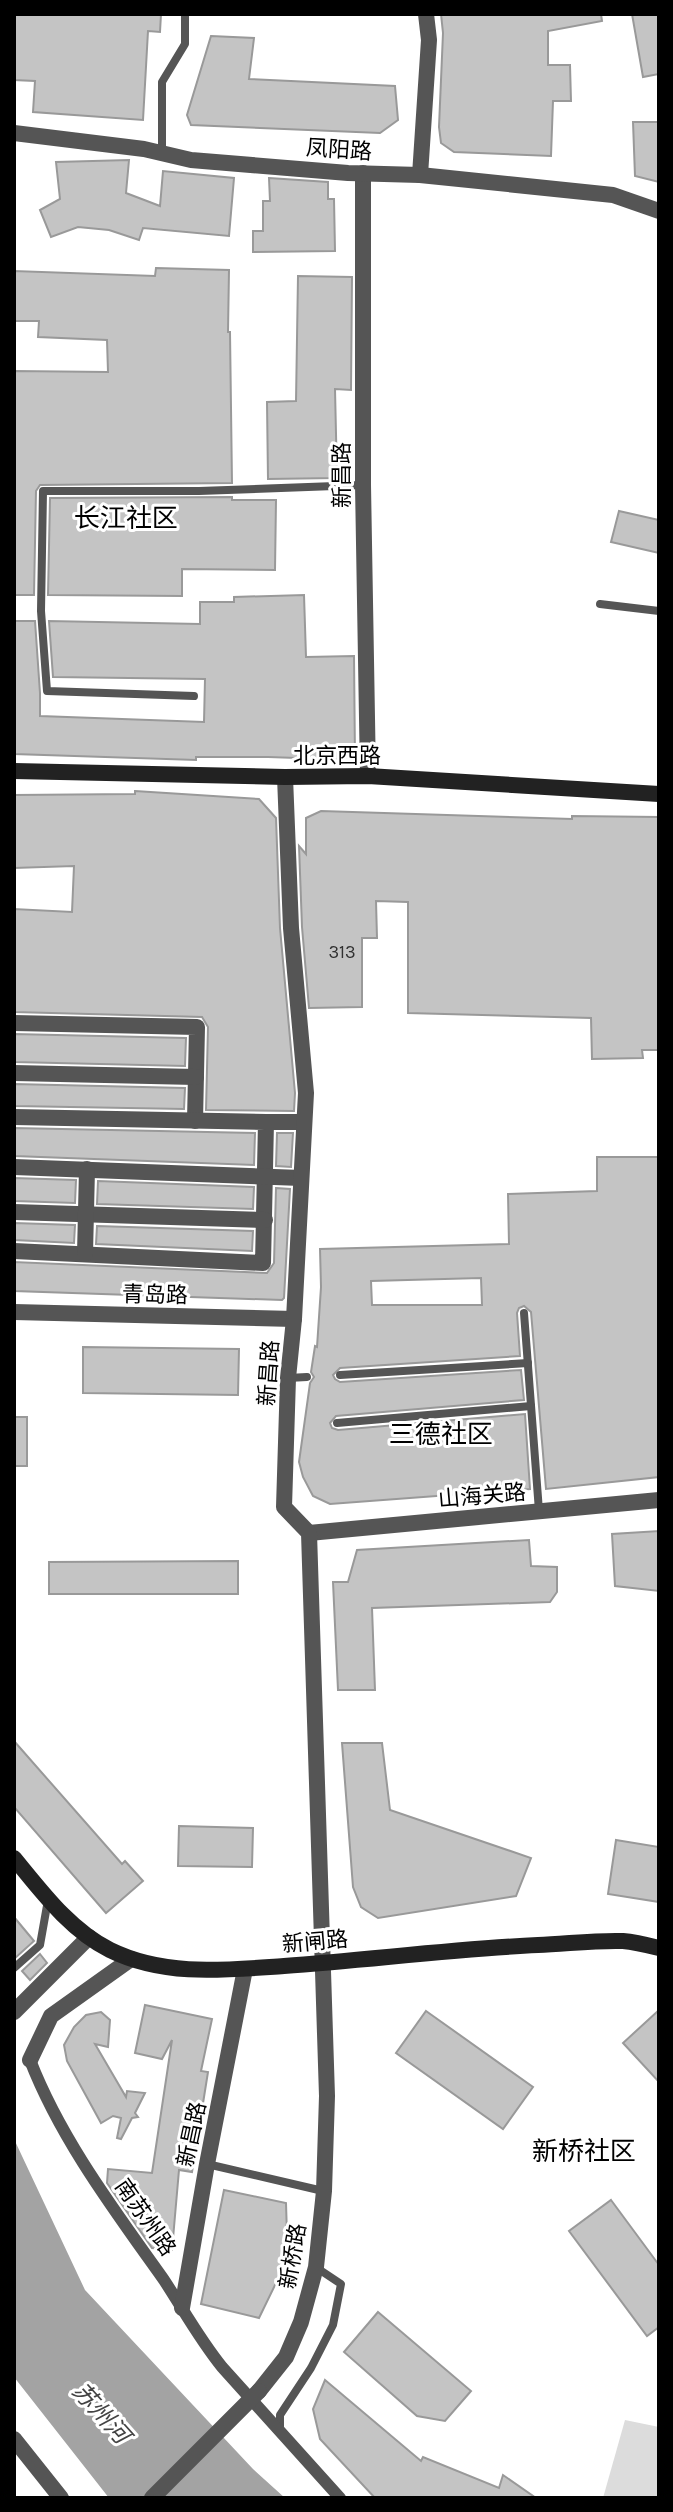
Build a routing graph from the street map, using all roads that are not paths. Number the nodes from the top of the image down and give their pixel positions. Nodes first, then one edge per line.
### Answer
1 (185, 14) edge
2 (426, 14) edge
3 (14, 133) edge
4 (162, 153) junction
5 (363, 173) junction
6 (420, 175) junction
7 (659, 211) edge
8 (362, 475) junction
9 (600, 604) dead end
10 (659, 611) edge
11 (194, 696) dead end
12 (14, 771) edge
13 (368, 776) junction
14 (285, 777) junction
15 (659, 794) edge
16 (14, 1023) edge
17 (14, 1073) edge
18 (196, 1077) junction
19 (14, 1117) edge
20 (195, 1121) junction
21 (266, 1122) junction
22 (304, 1122) junction
23 (14, 1167) edge
24 (87, 1169) junction
25 (266, 1175) junction
26 (301, 1178) junction
27 (14, 1212) edge
28 (86, 1214) junction
29 (265, 1220) junction
30 (14, 1251) edge
31 (85, 1254) junction
32 (14, 1312) edge
33 (524, 1313) dead end
34 (294, 1319) junction
35 (528, 1363) junction
36 (340, 1375) dead end
37 (307, 1377) dead end
38 (288, 1378) junction
39 (531, 1406) junction
40 (337, 1423) dead end
41 (659, 1500) edge
42 (539, 1511) junction
43 (309, 1533) junction
44 (14, 1858) edge
45 (49, 1899) junction
46 (89, 1937) junction
47 (659, 1948) edge
48 (131, 1959) junction
49 (322, 1964) junction
50 (14, 1968) edge
51 (245, 1969) junction
52 (17, 2009) edge
53 (30, 2060) joint
54 (207, 2164) junction
55 (324, 2191) junction
56 (316, 2267) junction
57 (182, 2308) junction
58 (280, 2431) junction
59 (14, 2439) edge
60 (61, 2498) edge
61 (152, 2498) edge
62 (340, 2498) edge

1 - 4 lane
2 - 6 street
3 - 4 street, 凤阳路
4 - 5 street, 凤阳路
5 - 6 street, 凤阳路
5 - 8 street, 新昌路
6 - 7 street, 凤阳路
8 - 11 lane
8 - 13 street, 新昌路
9 - 10 lane
12 - 14 main road, 北京西路
13 - 14 main road, 北京西路
13 - 15 main road, 北京西路
14 - 22 street, 新昌路
16 - 18 street
17 - 18 street
18 - 20 street
19 - 20 street
20 - 21 street
21 - 22 street
21 - 25 street
22 - 26 street, 新昌路
23 - 24 street
24 - 25 street
24 - 28 street
25 - 26 street
25 - 29 street
26 - 34 street, 新昌路
27 - 28 street
28 - 29 street
28 - 31 street
29 - 31 street
30 - 31 street
32 - 34 street, 青岛路
33 - 35 lane
34 - 38 street, 新昌路
35 - 36 lane
35 - 39 lane
37 - 38 lane
38 - 43 street, 新昌路
39 - 40 lane
39 - 42 lane
41 - 42 street, 山海关路
42 - 43 street, 山海关路
43 - 49 street
44 - 45 main road, 新闸路
45 - 46 main road, 新闸路
45 - 50 lane
46 - 48 main road, 新闸路
46 - 52 street
47 - 49 main road, 新闸路
48 - 51 main road, 新闸路
48 - 53 street, 南苏州路
49 - 51 main road, 新闸路
49 - 55 street, 新桥路
51 - 54 street, 新昌路
53 - 57 street, 南苏州路
54 - 55 lane
54 - 57 street, 新昌路
55 - 56 street, 新桥路
56 - 58 lane
56 - 61 street, 新桥路, bridge
57 - 58 street, 南苏州路
58 - 62 street, 南苏州路
59 - 60 street

